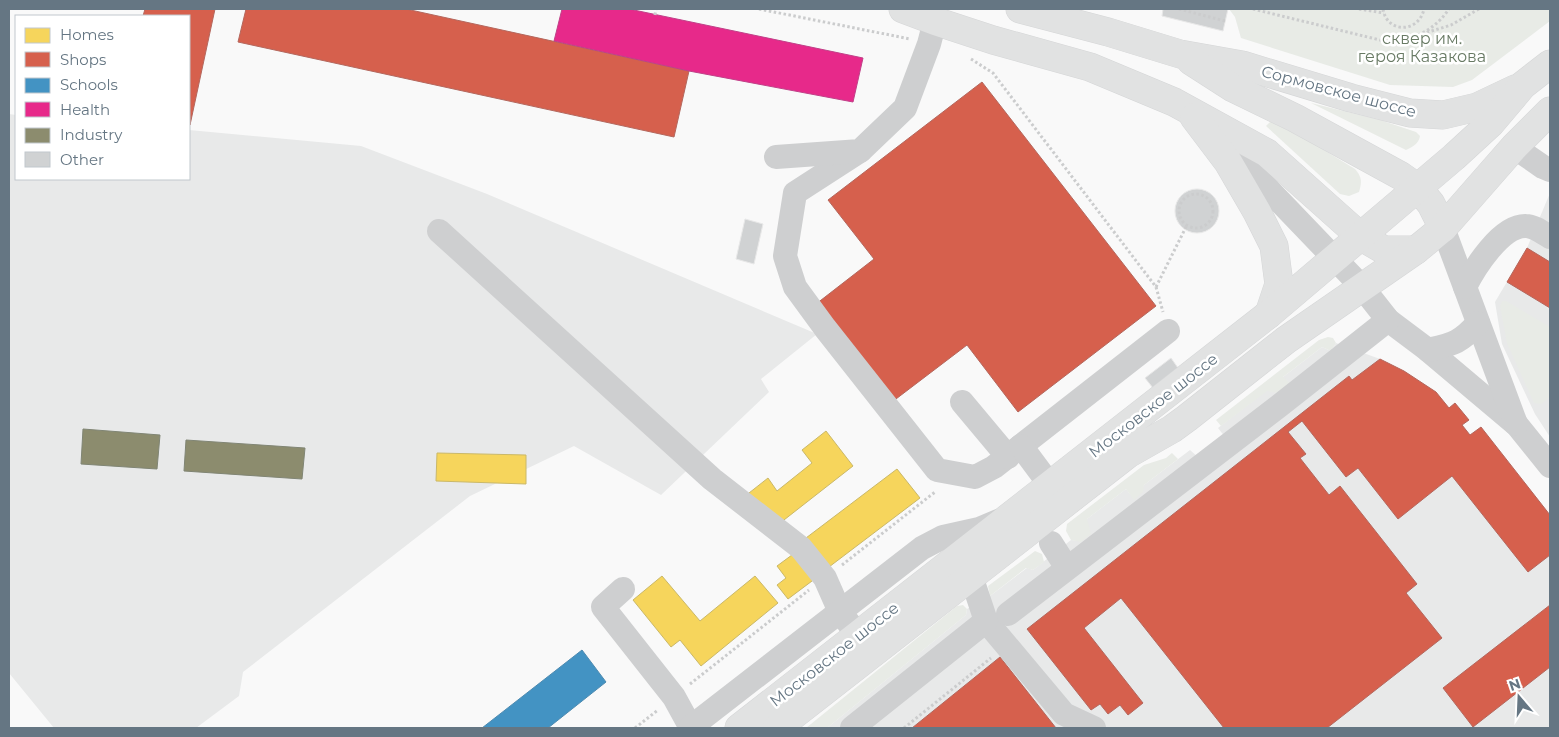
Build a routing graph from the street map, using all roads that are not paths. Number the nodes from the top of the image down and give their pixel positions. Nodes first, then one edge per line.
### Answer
1 (903, 9) edge
2 (1020, 9) edge
3 (932, 33) junction
4 (1180, 54) junction
5 (1550, 64) edge
6 (1524, 85) junction
7 (1188, 110) junction
8 (1550, 111) edge
9 (1220, 126) junction
10 (1514, 147) junction
11 (860, 151) junction
12 (776, 157) dead end
13 (1550, 170) edge
14 (1418, 188) junction
15 (1443, 228) junction
16 (438, 231) dead end
17 (1360, 236) junction
18 (1550, 237) edge
19 (1416, 250) junction
20 (1334, 258) junction
21 (1362, 287) junction
22 (1465, 288) junction
23 (1269, 314) junction
24 (1388, 320) junction
25 (1478, 323) junction
26 (1168, 331) road end
27 (1428, 350) junction
28 (962, 402) dead end
29 (1516, 425) junction
30 (1014, 451) junction
31 (1550, 466) edge
32 (1050, 486) junction
33 (1011, 516) junction
34 (1051, 544) dead end
35 (1066, 568) junction
36 (971, 576) junction
37 (623, 589) dead end
38 (840, 612) junction
39 (997, 618) junction
40 (858, 636) junction
41 (691, 728) edge
42 (739, 728) edge
43 (777, 728) edge
44 (852, 728) edge
45 (1094, 728) edge

1 - 3 main road
2 - 4 main road, Сормовское шоссе
3 - 7 main road
3 - 11 lane
4 - 6 main road, Сормовское шоссе
4 - 14 main road, Сормовское шоссе
5 - 6 main road, Московское шоссе
6 - 14 main road, Московское шоссе
7 - 9 main road
7 - 23 main road
8 - 10 main road, Московское шоссе
9 - 17 main road
9 - 20 lane
10 - 13 lane
10 - 15 main road, Московское шоссе
11 - 12 lane
11 - 30 lane
14 - 15 main road
14 - 17 main road, Московское шоссе
15 - 19 main road, Московское шоссе
15 - 22 lane
16 - 38 lane
17 - 19 main road
17 - 20 main road, Московское шоссе
18 - 22 lane
19 - 21 main road, Московское шоссе
20 - 21 lane
20 - 23 main road, Московское шоссе
21 - 24 lane
21 - 36 main road, Московское шоссе
22 - 25 lane
23 - 32 main road, Московское шоссе
24 - 27 lane
24 - 35 lane
25 - 27 lane
25 - 29 lane
26 - 30 lane
27 - 29 lane
28 - 30 lane
29 - 31 lane
30 - 32 lane
32 - 33 main road, Московское шоссе
33 - 38 lane
33 - 40 main road, Московское шоссе
34 - 35 lane
35 - 39 lane
36 - 39 lane
36 - 43 main road, Московское шоссе
37 - 41 lane
38 - 40 lane
38 - 41 lane
39 - 44 lane
39 - 45 lane
40 - 42 main road, Московское шоссе

